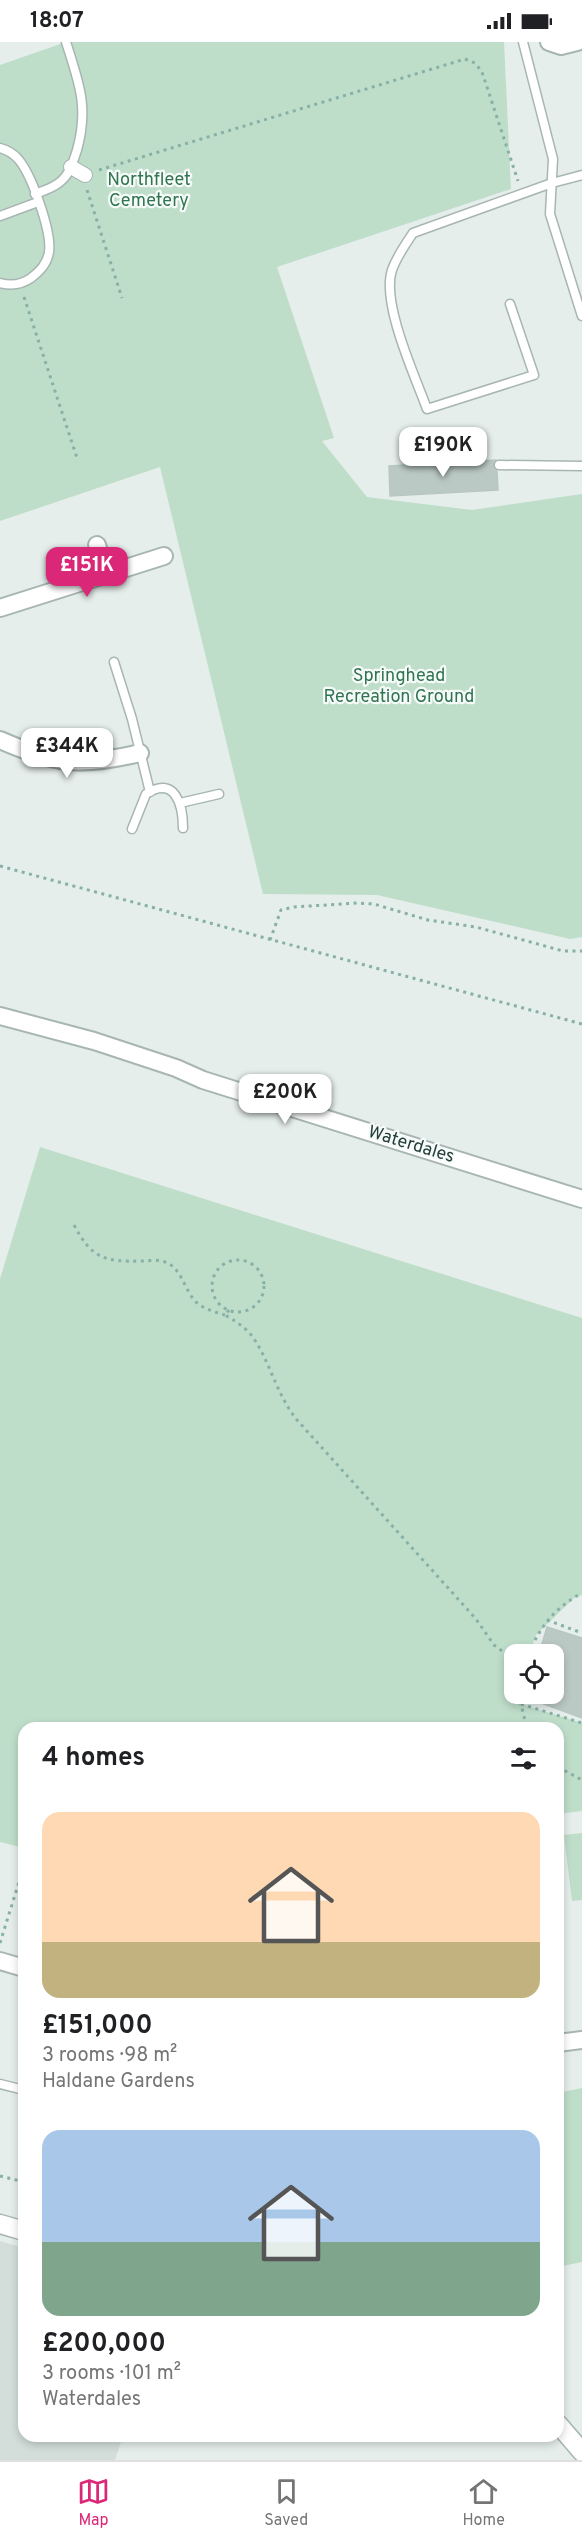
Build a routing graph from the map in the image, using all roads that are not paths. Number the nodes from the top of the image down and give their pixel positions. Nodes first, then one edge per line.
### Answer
1 (66, 42) edge
2 (523, 42) edge
3 (549, 42) edge
4 (577, 42) edge
5 (0, 148) edge
6 (71, 167) junction
7 (85, 175) road end
8 (582, 175) edge
9 (552, 183) junction
10 (36, 198) junction
11 (0, 216) edge
12 (0, 283) edge
13 (510, 304) dead end
14 (582, 316) edge
15 (499, 465) dead end
16 (582, 466) edge
17 (97, 545) dead end
18 (164, 556) dead end
19 (106, 574) junction
20 (0, 608) edge
21 (114, 663) dead end
22 (0, 740) edge
23 (140, 753) junction
24 (150, 792) junction
25 (219, 794) dead end
26 (180, 803) junction
27 (183, 828) dead end
28 (132, 829) dead end
29 (0, 1016) edge
30 (582, 1199) edge
31 (0, 1961) edge
32 (18, 1966) edge
33 (582, 2040) edge
34 (564, 2042) edge
35 (0, 2084) edge
36 (18, 2088) edge
37 (0, 2224) edge
38 (18, 2229) edge
39 (564, 2431) edge
40 (582, 2452) edge

1 - 6 lane
2 - 9 lane
3 - 4 street
5 - 10 lane
6 - 7 street
6 - 10 lane
8 - 9 lane
9 - 13 lane
9 - 14 lane
10 - 11 lane
10 - 12 lane
15 - 16 lane
17 - 19 street
18 - 19 street
19 - 20 street
21 - 23 lane
22 - 23 street
23 - 24 lane
24 - 26 lane
24 - 28 lane
25 - 26 lane
26 - 27 lane
29 - 30 street, Waterdales
31 - 32 street
33 - 34 street
35 - 36 lane
37 - 38 street
39 - 40 street

